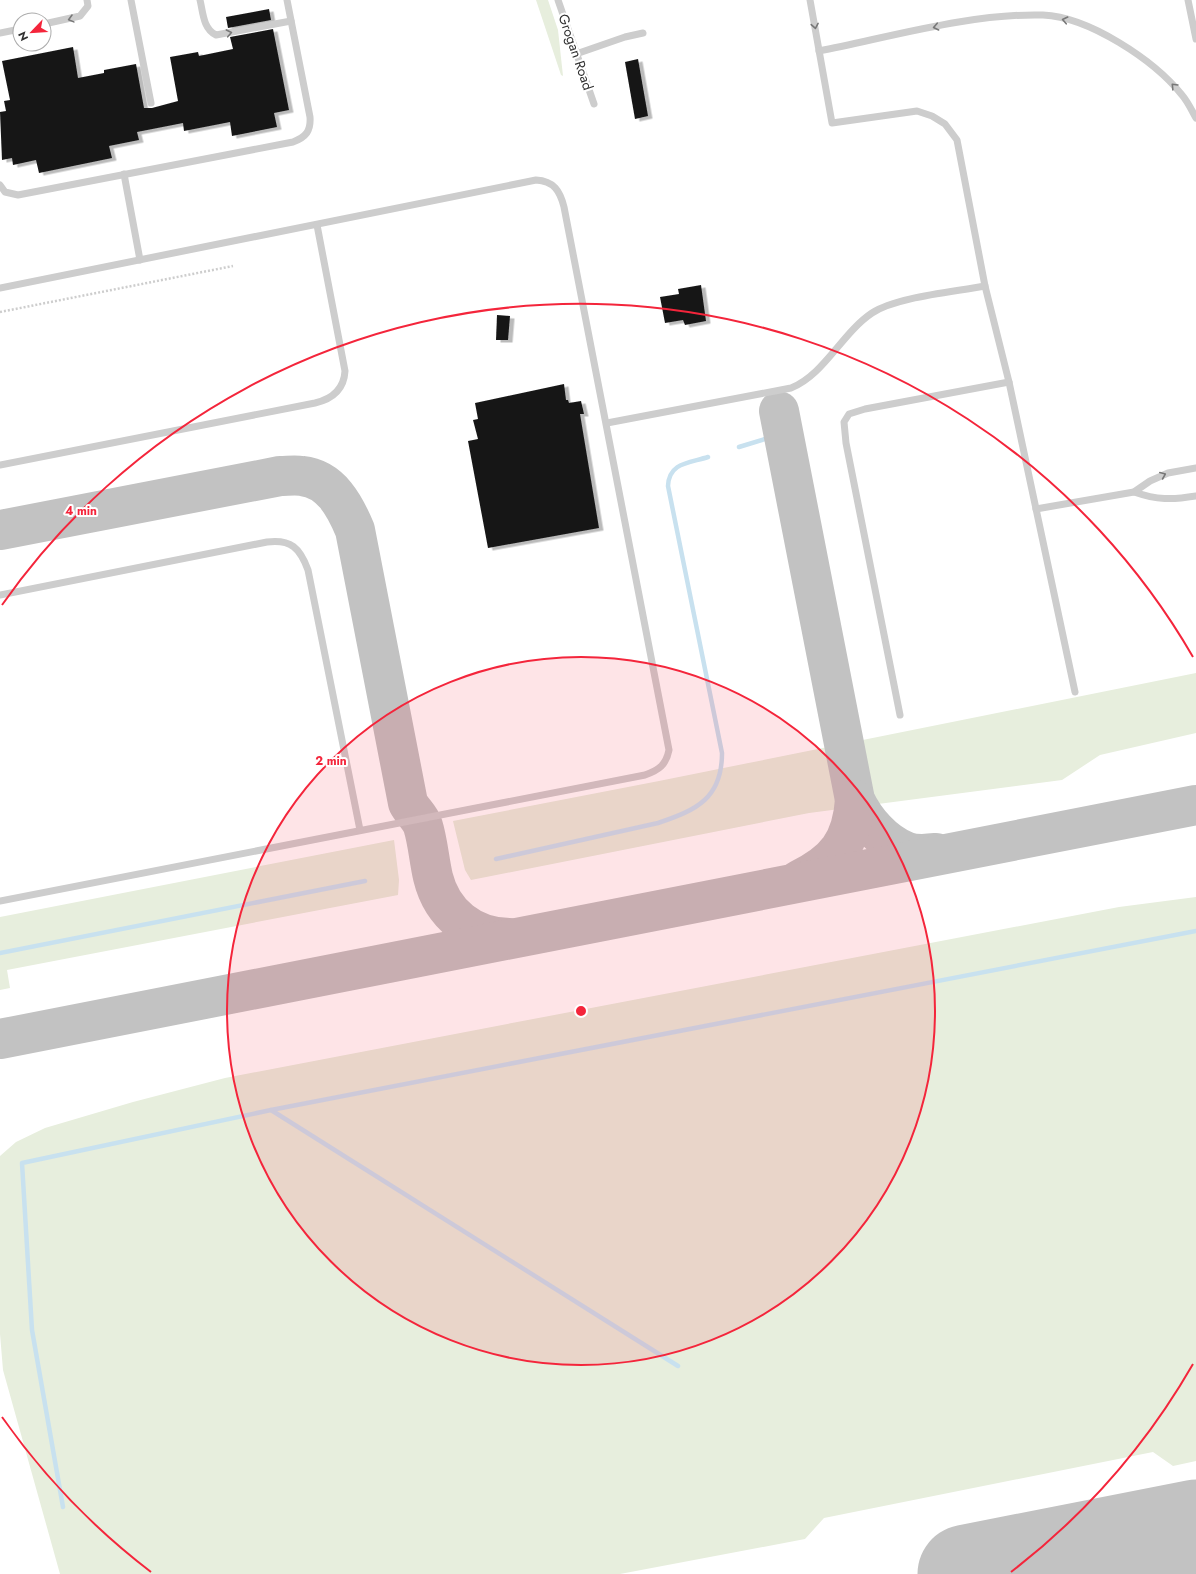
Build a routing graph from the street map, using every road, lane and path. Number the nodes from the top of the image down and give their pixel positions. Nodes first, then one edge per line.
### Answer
1 (87, 0) edge
2 (131, 0) edge
3 (200, 0) edge
4 (287, 0) edge
5 (558, 0) edge
6 (810, 0) edge
7 (1188, 0) edge
8 (291, 21) junction
9 (52, 22) edge
10 (12, 31) edge
11 (0, 33) edge
12 (643, 33) dead end
13 (1196, 39) edge
14 (819, 51) junction
15 (576, 54) junction
16 (151, 103) dead end
17 (594, 104) dead end
18 (1196, 118) edge
19 (124, 174) junction
20 (0, 185) edge
21 (317, 225) junction
22 (140, 260) junction
23 (233, 266) dead end
24 (985, 286) junction
25 (0, 288) edge
26 (0, 312) edge
27 (1009, 382) junction
28 (606, 423) junction
29 (0, 465) edge
30 (1196, 468) edge
31 (1134, 492) junction
32 (1196, 496) edge
33 (1036, 509) junction
34 (0, 594) edge
35 (1075, 692) dead end
36 (900, 715) dead end
37 (360, 830) junction
38 (0, 901) edge

1 -> 9 lane
2 - 16 lane
3 -> 8 lane
4 - 8 lane
5 - 15 lane, Grogan Road
6 -> 14 lane
7 - 13 lane
8 - 19 lane
10 - 11 lane
12 - 15 lane
18 -> 14 lane
14 - 24 lane
15 - 17 lane, Grogan Road
19 - 20 lane
19 - 22 lane
21 - 22 lane
21 - 28 lane
21 - 29 lane
22 - 25 lane
23 - 26 path
24 - 27 lane
24 - 28 lane
27 - 33 lane
27 - 36 lane
28 - 37 lane
31 -> 30 lane
31 - 32 lane
31 - 33 lane
33 - 35 lane
34 - 37 lane
37 - 38 lane

